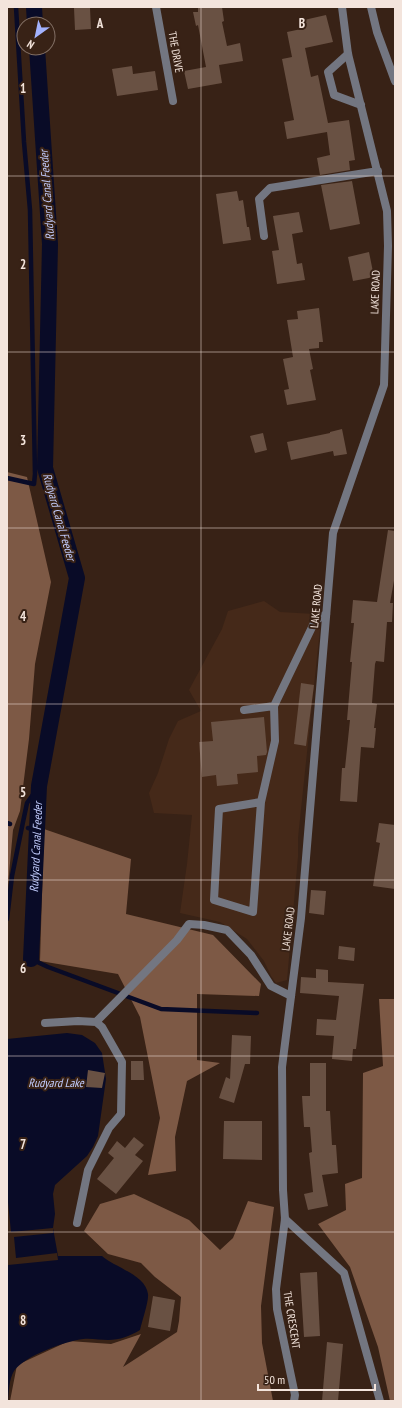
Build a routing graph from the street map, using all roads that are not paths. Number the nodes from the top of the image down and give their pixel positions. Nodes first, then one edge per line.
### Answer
1 (156, 7) edge
2 (342, 7) edge
3 (371, 7) edge
4 (348, 54) junction
5 (395, 81) edge
6 (173, 101) dead end
7 (361, 105) junction
8 (378, 171) junction
9 (264, 236) dead end
10 (326, 614) junction
11 (274, 706) junction
12 (244, 710) dead end
13 (262, 802) junction
14 (290, 996) junction
15 (96, 1022) junction
16 (45, 1023) dead end
17 (285, 1219) junction
18 (77, 1223) dead end
19 (294, 1401) edge
20 (380, 1401) edge

1 - 6 street, THE DRIVE
2 - 4 street, LAKE ROAD
3 - 5 street
4 - 7 street, LAKE ROAD
4 - 7 street
7 - 8 street, LAKE ROAD
8 - 9 street
8 - 10 street, LAKE ROAD
10 - 11 street
10 - 14 street, LAKE ROAD
11 - 12 street
11 - 13 street
13 - 13 street
14 - 15 street
14 - 17 street, LAKE ROAD
15 - 16 street
15 - 18 street
17 - 19 street, THE CRESCENT
17 - 20 street

